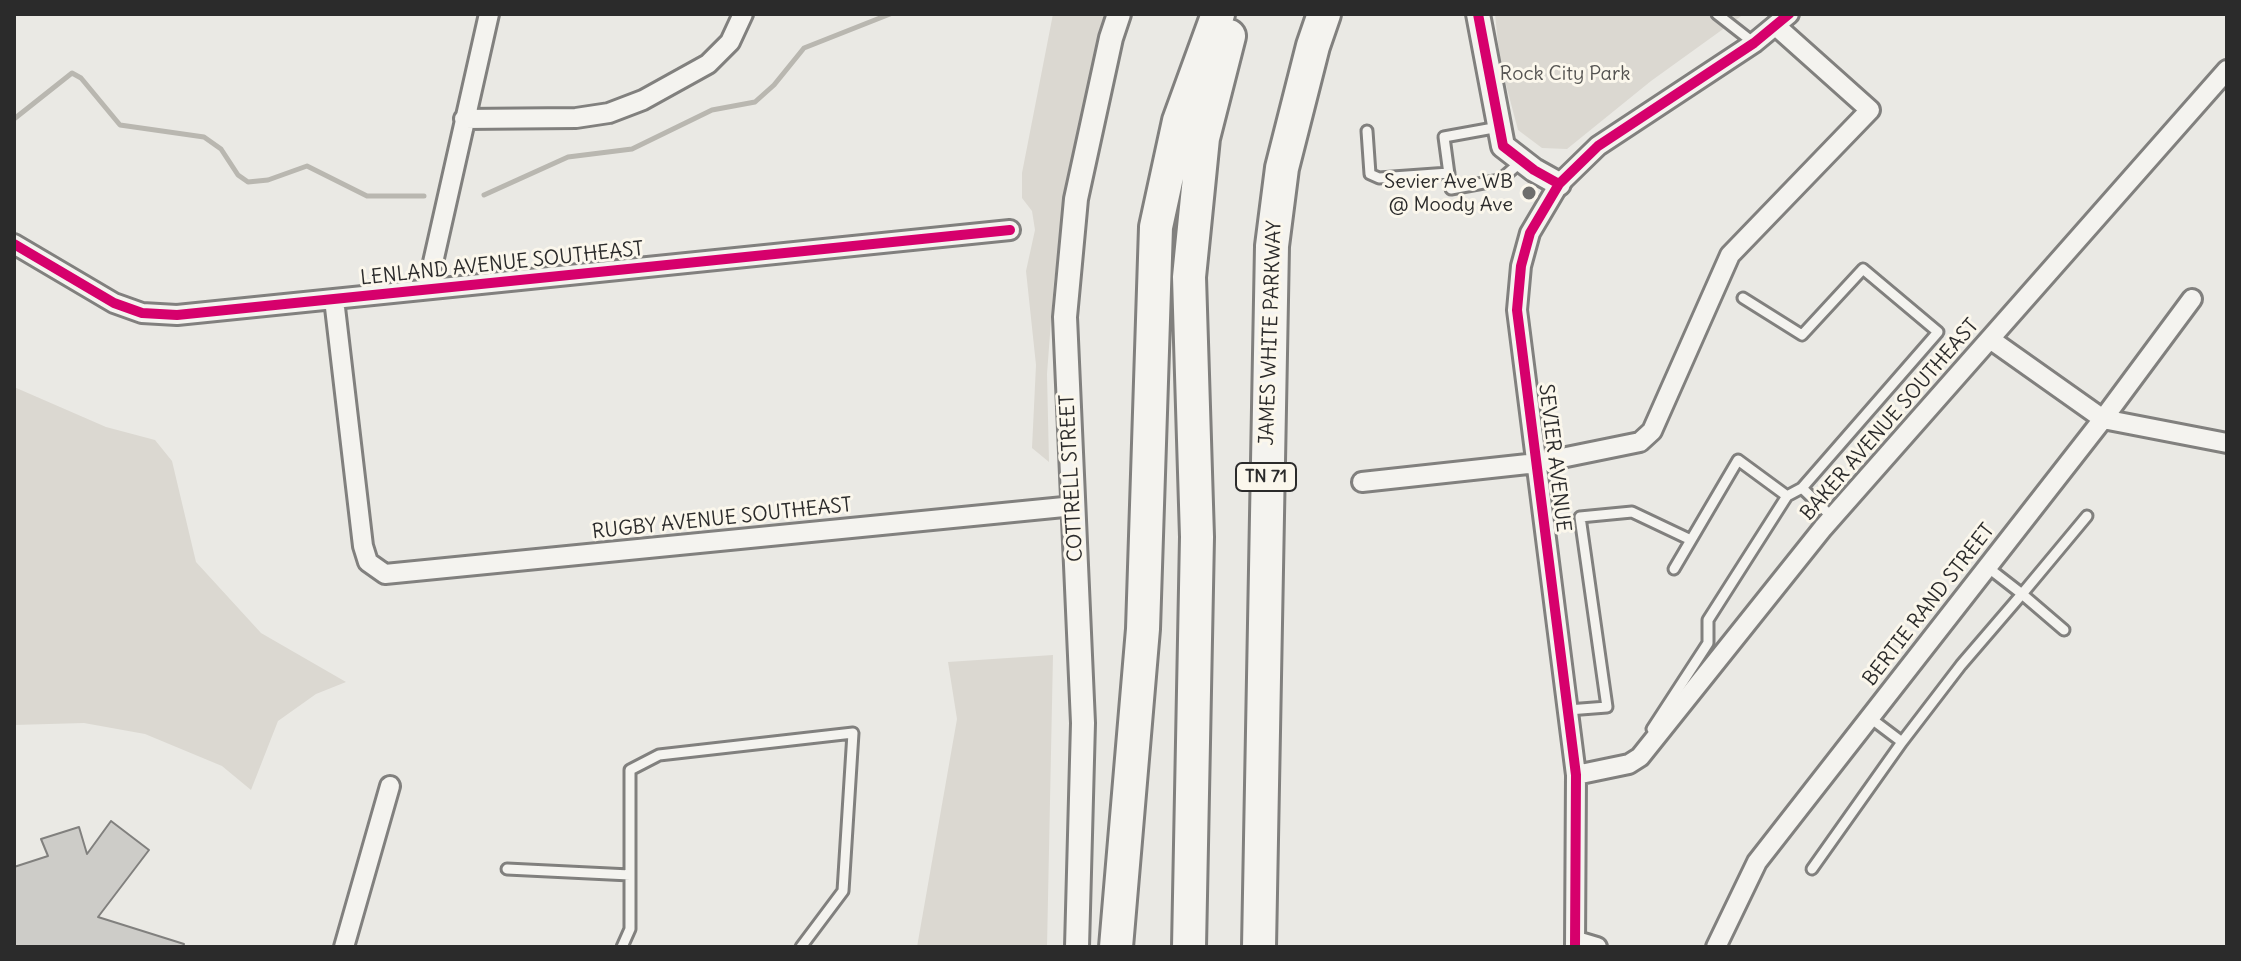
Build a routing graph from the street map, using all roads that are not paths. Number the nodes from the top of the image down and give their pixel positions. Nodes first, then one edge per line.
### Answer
1 (489, 14) edge
2 (743, 14) edge
3 (1119, 14) edge
4 (1218, 14) edge
5 (1235, 14) edge
6 (1324, 14) edge
7 (1478, 14) edge
8 (1717, 14) edge
9 (1783, 20) edge
10 (1754, 43) junction
11 (2227, 70) edge
12 (464, 119) junction
13 (1499, 127) junction
14 (1367, 131) dead end
15 (1522, 161) junction
16 (1449, 173) junction
17 (1559, 184) junction
18 (1010, 230) dead end
19 (14, 244) edge
20 (427, 289) junction
21 (1743, 298) dead end
22 (334, 299) junction
23 (2192, 299) dead end
24 (1990, 339) junction
25 (2103, 419) junction
26 (2227, 443) edge
27 (1537, 463) junction
28 (1362, 482) dead end
29 (1802, 488) junction
30 (1787, 496) junction
31 (1074, 506) junction
32 (2087, 516) dead end
33 (1832, 517) junction
34 (1691, 540) junction
35 (1986, 566) junction
36 (1674, 569) dead end
37 (2022, 594) junction
38 (2064, 630) dead end
39 (1568, 710) junction
40 (1869, 717) junction
41 (1902, 742) junction
42 (1629, 764) junction
43 (1576, 775) junction
44 (390, 786) dead end
45 (1260, 825) junction
46 (507, 869) dead end
47 (1812, 869) dead end
48 (630, 875) junction
49 (1576, 944) edge
50 (344, 947) edge
51 (622, 947) edge
52 (801, 947) edge
53 (1077, 947) edge
54 (1116, 947) edge
55 (1189, 947) edge
56 (1259, 947) edge
57 (1277, 947) edge
58 (1597, 947) edge
59 (1716, 947) edge

1 - 12 street
2 - 12 street
3 - 31 street, COTTRELL STREET
4 - 54 highway
5 - 55 highway
6 - 45 highway, JAMES WHITE PARKWAY / TN 71
7 - 13 street
8 - 10 lane
9 - 10 street, SEVIER AVENUE
9 - 27 street
10 - 17 street, SEVIER AVENUE
11 - 24 street, BAKER AVENUE SOUTHEAST
12 - 20 street
13 - 15 street
13 - 16 lane
14 - 16 lane
15 - 16 lane
15 - 17 street
17 - 27 street, SEVIER AVENUE
18 - 20 street, LENLAND AVENUE SOUTHEAST
19 - 22 street, LENLAND AVENUE SOUTHEAST
20 - 22 street, LENLAND AVENUE SOUTHEAST
21 - 29 lane
22 - 31 street, RUGBY AVENUE SOUTHEAST
23 - 25 street, BERTIE RAND STREET
24 - 25 street
24 - 33 street, BAKER AVENUE SOUTHEAST
25 - 26 street
25 - 35 street, BERTIE RAND STREET
27 - 28 street
27 - 39 street, SEVIER AVENUE
29 - 30 lane
29 - 33 lane
30 - 34 lane
30 - 42 lane
31 - 53 street, COTTRELL STREET
32 - 37 lane
33 - 42 street, BAKER AVENUE SOUTHEAST
34 - 36 lane
34 - 39 lane
35 - 37 lane
35 - 40 street, BERTIE RAND STREET
37 - 38 lane
37 - 41 lane
39 - 43 street, SEVIER AVENUE
40 - 41 lane
40 - 59 street, BERTIE RAND STREET
41 - 47 lane
42 - 43 street
43 - 49 street, SEVIER AVENUE
44 - 50 street
45 - 56 highway, JAMES WHITE PARKWAY / TN 71
45 - 57 highway
46 - 48 lane
48 - 51 lane
48 - 52 lane
49 - 58 street

